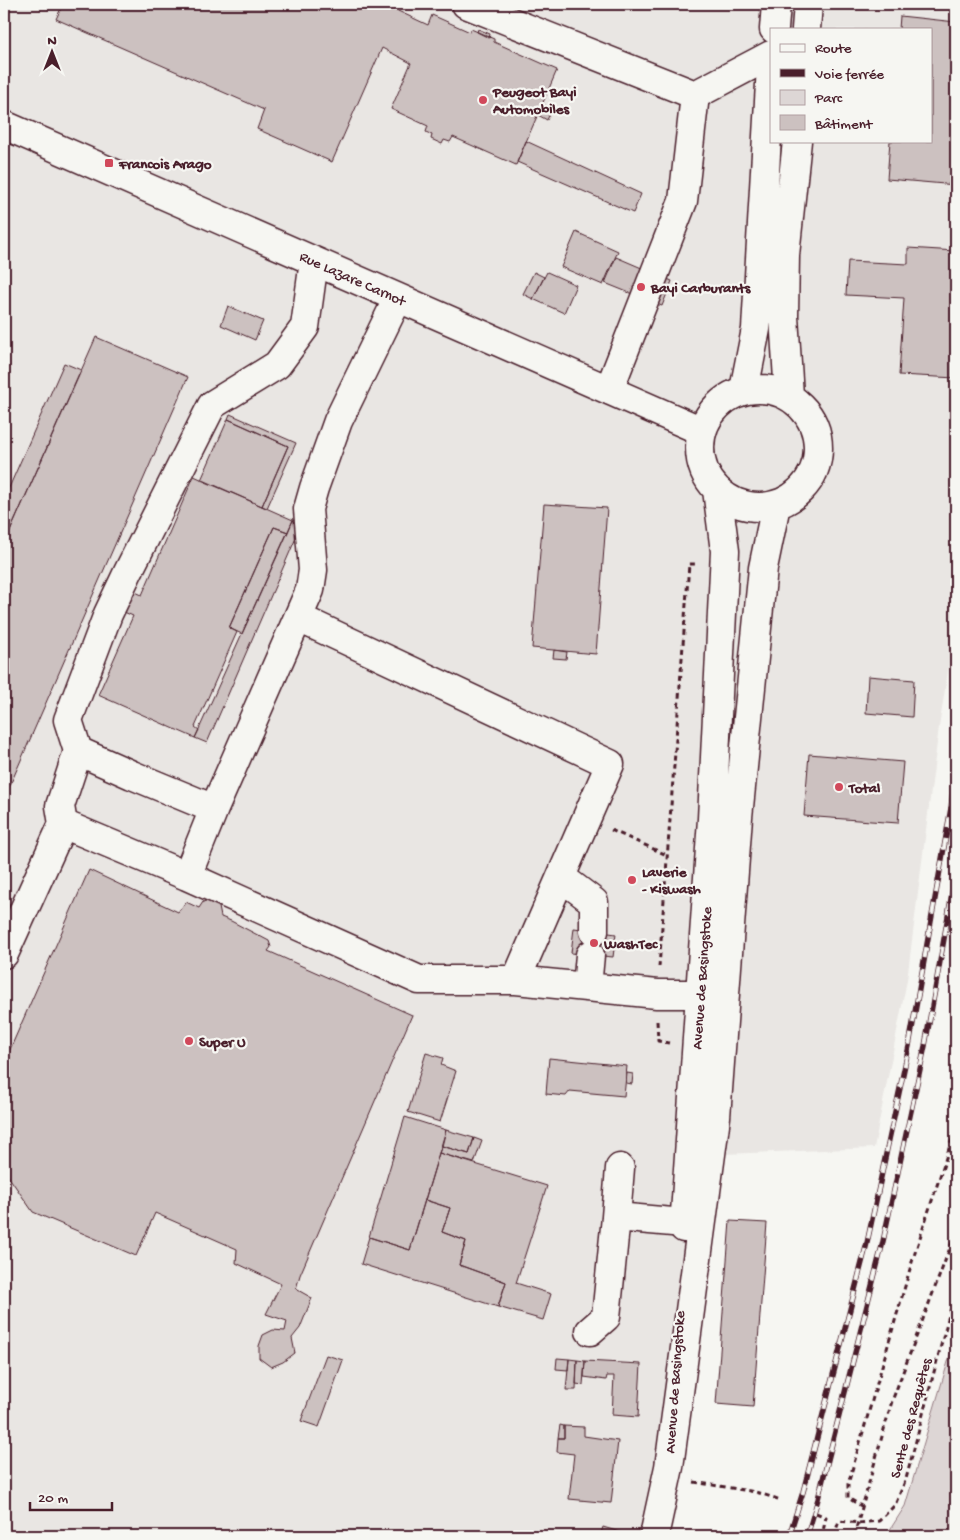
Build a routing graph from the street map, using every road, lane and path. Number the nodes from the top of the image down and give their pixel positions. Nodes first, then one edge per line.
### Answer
1 (466, 4) edge
2 (776, 4) edge
3 (808, 4) edge
4 (774, 28) edge
5 (806, 28) edge
6 (770, 56) edge
7 (770, 84) edge
8 (695, 95) junction
9 (4, 125) edge
10 (797, 142) edge
11 (314, 261) junction
12 (398, 298) junction
13 (609, 390) junction
14 (744, 390) junction
15 (789, 396) junction
16 (702, 431) junction
17 (718, 490) junction
18 (776, 505) junction
19 (725, 564) junction
20 (299, 618) junction
21 (78, 751) junction
22 (214, 809) junction
23 (587, 819) junction
24 (63, 824) junction
25 (667, 855) junction
26 (187, 876) junction
27 (562, 877) junction
28 (4, 954) edge
29 (516, 980) junction
30 (587, 987) junction
31 (657, 994) junction
32 (700, 994) junction
33 (696, 1048) junction
34 (956, 1127) edge
35 (620, 1168) dead end
36 (616, 1217) junction
37 (684, 1222) junction
38 (956, 1232) edge
39 (956, 1296) edge
40 (590, 1331) dead end
41 (668, 1472) junction
42 (781, 1500) dead end
43 (863, 1507) junction
44 (816, 1513) dead end
45 (859, 1523) junction
46 (654, 1536) edge
47 (822, 1536) edge
48 (834, 1536) edge
49 (854, 1536) edge

1 - 8 main road
2 - 4 main road
3 - 5 main road
6 - 8 main road
7 - 14 main road
8 - 13 main road
9 - 11 main road, Rue Lazare Carnot
10 - 15 main road
11 - 12 main road, Rue Lazare Carnot
11 - 21 main road
12 - 13 main road, Rue Lazare Carnot
12 - 20 main road
13 - 16 main road, Rue Lazare Carnot
14 - 15 main road
14 - 16 main road
15 - 18 main road
16 - 17 main road
17 - 18 main road
17 - 19 main road, Avenue de Basingstoke
18 - 41 main road, Avenue de Basingstoke
19 - 25 path
19 - 32 main road, Avenue de Basingstoke
20 - 22 main road
20 - 23 main road
21 - 22 main road
21 - 24 main road
22 - 26 main road
23 - 25 path
23 - 27 main road
24 - 26 main road
24 - 28 main road
25 - 31 path
26 - 29 main road
27 - 29 main road
27 - 30 main road
29 - 30 main road
30 - 31 main road
31 - 32 main road
31 - 33 path
32 - 33 main road, Avenue de Basingstoke
33 - 37 main road, Avenue de Basingstoke
34 - 43 path
35 - 36 main road
36 - 37 main road
36 - 40 main road
37 - 41 main road, Avenue de Basingstoke
38 - 43 path
39 - 45 path, Sente des Requêtes
41 - 42 path
41 - 46 main road, Avenue de Basingstoke
43 - 45 path
44 - 47 path
45 - 48 path, Sente des Requêtes
45 - 49 path

